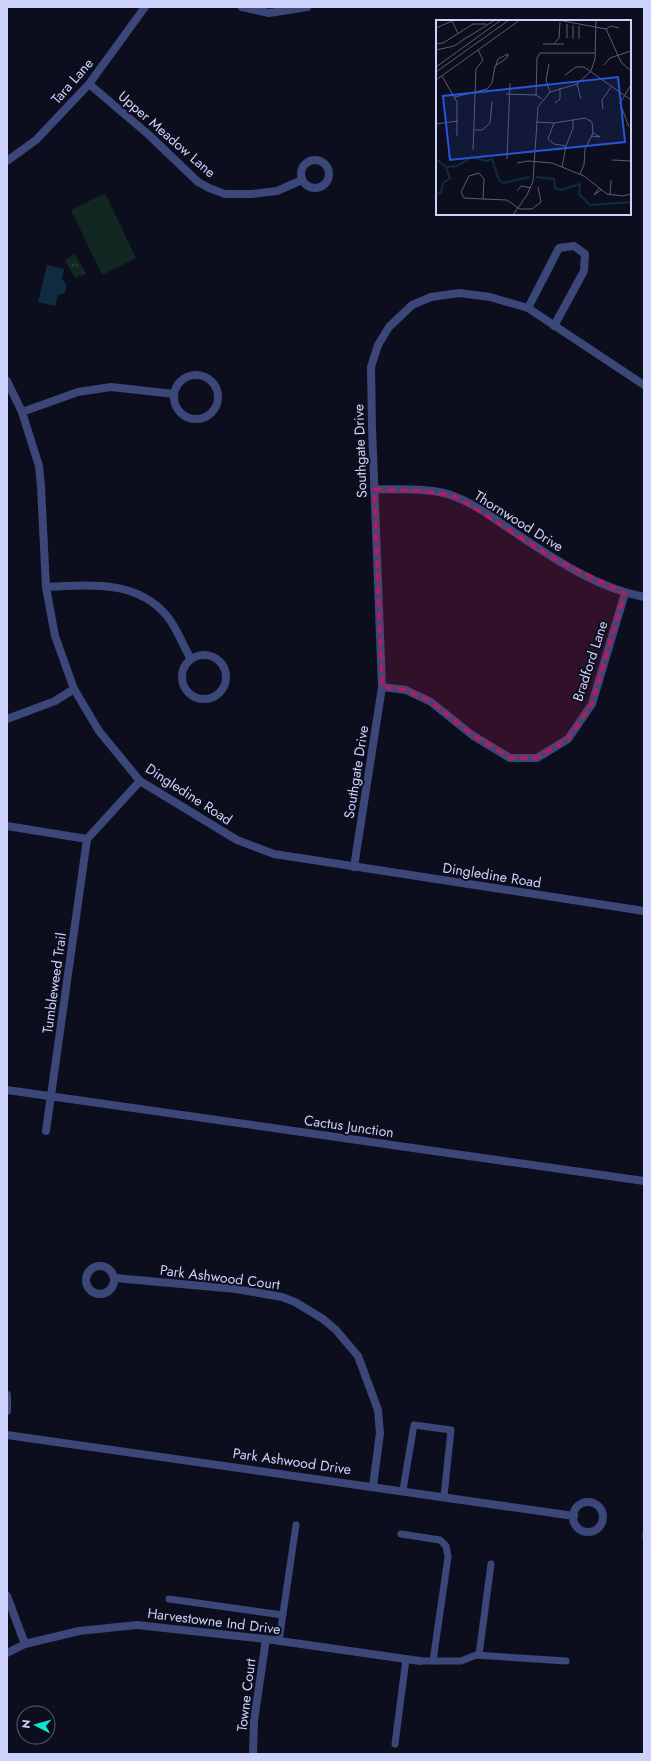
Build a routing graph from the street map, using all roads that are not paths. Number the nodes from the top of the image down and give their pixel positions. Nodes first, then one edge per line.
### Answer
1 (145, 7) edge
2 (242, 7) edge
3 (307, 7) edge
4 (89, 84) junction
5 (7, 161) edge
6 (302, 180) dead end
7 (528, 308) junction
8 (554, 326) junction
9 (7, 381) edge
10 (644, 385) edge
11 (174, 394) junction
12 (22, 412) junction
13 (374, 489) junction
14 (46, 587) junction
15 (625, 593) junction
16 (644, 597) edge
17 (191, 659) junction
18 (382, 687) junction
19 (74, 690) junction
20 (7, 719) edge
21 (140, 781) junction
22 (7, 826) edge
23 (87, 839) junction
24 (354, 867) junction
25 (644, 911) edge
26 (7, 1090) edge
27 (51, 1098) junction
28 (46, 1131) dead end
29 (644, 1181) edge
30 (115, 1278) dead end
31 (7, 1395) edge
32 (7, 1411) edge
33 (7, 1435) edge
34 (373, 1486) junction
35 (403, 1490) junction
36 (444, 1496) junction
37 (574, 1516) dead end
38 (296, 1525) dead end
39 (401, 1534) dead end
40 (491, 1564) dead end
41 (7, 1596) edge
42 (169, 1599) dead end
43 (282, 1616) junction
44 (266, 1640) junction
45 (279, 1641) junction
46 (26, 1644) junction
47 (7, 1653) edge
48 (479, 1655) junction
49 (406, 1659) junction
50 (420, 1661) joint
51 (433, 1661) junction
52 (566, 1661) dead end
53 (396, 1744) dead end
54 (253, 1754) edge

1 - 4 street, Tara Lane
2 - 3 street
4 - 5 street, Tara Lane
4 - 6 street, Upper Meadow Lane
7 - 8 street, Southgate Drive
7 - 8 street
7 - 13 street, Southgate Drive
8 - 10 street, Southgate Drive
9 - 12 street, Dingledine Road
11 - 11 street
11 - 12 street
12 - 14 street, Dingledine Road
13 - 15 street, Thornwood Drive
13 - 18 street, Southgate Drive
14 - 17 street
14 - 19 street, Dingledine Road
15 - 16 street, Thornwood Drive
15 - 18 street, Bradford Lane
17 - 17 street
18 - 24 street, Southgate Drive
19 - 20 street
19 - 21 street, Dingledine Road
21 - 23 street
21 - 24 street, Dingledine Road
22 - 23 street
23 - 27 street, Tumbleweed Trail
24 - 25 street, Dingledine Road
26 - 27 street, Cactus Junction
27 - 28 street, Tumbleweed Trail
27 - 29 street, Cactus Junction
30 - 34 street, Park Ashwood Court
31 - 32 street
33 - 34 street, Park Ashwood Drive
34 - 35 street, Park Ashwood Drive
35 - 36 street, Park Ashwood Drive
35 - 36 lane
36 - 37 street, Park Ashwood Drive
38 - 43 lane
39 - 51 lane
40 - 48 lane
41 - 46 street
42 - 43 lane
43 - 45 lane
44 - 45 street, Harvestowne Ind Drive
44 - 46 street, Harvestowne Ind Drive
44 - 54 street, Towne Court
45 - 49 street, Harvestowne Ind Drive
46 - 47 street, Harvestowne Ind Drive
48 - 51 lane
48 - 52 lane
49 - 50 street, Harvestowne Ind Drive
49 - 53 lane
50 - 51 lane

